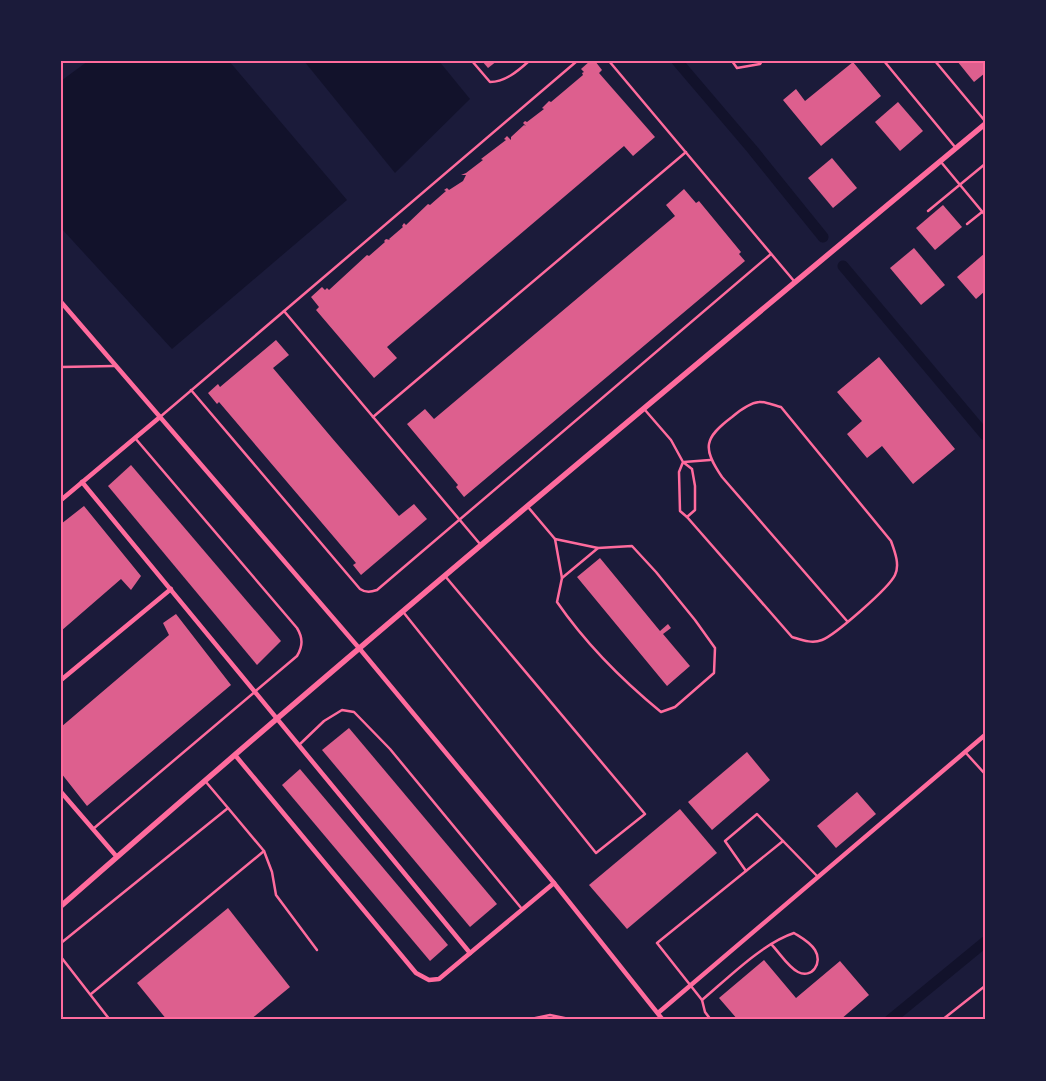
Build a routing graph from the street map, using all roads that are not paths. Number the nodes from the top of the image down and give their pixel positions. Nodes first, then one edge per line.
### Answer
1 (472, 61) edge
2 (529, 61) edge
3 (577, 61) edge
4 (609, 61) edge
5 (732, 61) edge
6 (762, 61) edge
7 (884, 61) edge
8 (935, 61) edge
9 (985, 122) edge
10 (956, 148) junction
11 (686, 152) junction
12 (940, 161) junction
13 (985, 164) edge
14 (959, 184) junction
15 (928, 211) dead end
16 (982, 212) junction
17 (985, 215) edge
18 (967, 224) dead end
19 (771, 254) junction
20 (795, 282) junction
21 (61, 302) edge
22 (284, 311) junction
23 (116, 366) junction
24 (61, 367) edge
25 (192, 390) junction
26 (644, 408) junction
27 (160, 417) junction
28 (373, 417) junction
29 (135, 438) junction
30 (710, 460) junction
31 (683, 462) junction
32 (82, 482) junction
33 (61, 500) edge
34 (528, 506) junction
35 (688, 517) junction
36 (459, 519) junction
37 (555, 539) junction
38 (481, 546) junction
39 (598, 548) junction
40 (445, 576) junction
41 (562, 578) junction
42 (171, 589) junction
43 (403, 611) junction
44 (847, 621) junction
45 (359, 648) junction
46 (61, 680) edge
47 (254, 691) junction
48 (277, 719) junction
49 (985, 735) edge
50 (299, 745) junction
51 (965, 752) junction
52 (235, 755) junction
53 (985, 774) edge
54 (204, 781) junction
55 (61, 792) edge
56 (228, 808) junction
57 (93, 829) junction
58 (782, 841) junction
59 (264, 851) junction
60 (117, 857) junction
61 (746, 870) junction
62 (818, 877) junction
63 (554, 883) junction
64 (61, 906) edge
65 (522, 909) junction
66 (61, 943) edge
67 (772, 944) junction
68 (317, 950) dead end
69 (470, 953) junction
70 (61, 957) edge
71 (690, 985) junction
72 (985, 986) edge
73 (91, 994) junction
74 (702, 1000) junction
75 (658, 1013) junction
76 (110, 1020) edge
77 (526, 1020) edge
78 (574, 1020) edge
79 (663, 1020) edge
80 (711, 1020) edge
81 (942, 1020) edge

1 - 2 lane
3 - 22 lane
4 - 11 lane
5 - 6 lane
7 - 10 lane
8 - 9 lane
9 - 10 street
10 - 12 street
11 - 19 lane
11 - 28 lane
12 - 14 lane
12 - 20 street
13 - 14 lane
14 - 15 lane
14 - 16 lane
16 - 17 lane
16 - 18 lane
19 - 20 lane
19 - 36 lane
20 - 26 street
21 - 23 street
22 - 25 lane
22 - 28 lane
23 - 24 lane
23 - 27 street
25 - 27 lane
25 - 36 lane
26 - 31 lane
26 - 34 street
27 - 29 street
27 - 45 street
28 - 36 lane
29 - 32 street
29 - 47 lane
30 - 31 lane
30 - 44 lane
30 - 44 lane
31 - 35 lane
31 - 35 lane
32 - 33 street
32 - 42 street
34 - 37 lane
34 - 38 street
35 - 44 lane
36 - 38 lane
37 - 39 lane
37 - 41 lane
38 - 40 street
39 - 41 lane
39 - 41 lane
40 - 43 street
40 - 43 lane
42 - 46 street
42 - 47 street
43 - 45 street
45 - 48 street
45 - 63 street
47 - 48 street
47 - 57 lane
48 - 50 street
48 - 52 street
49 - 51 street
50 - 65 lane
50 - 69 street
51 - 53 lane
51 - 62 street
52 - 54 street
52 - 69 street
54 - 56 lane
54 - 60 street
55 - 57 street
56 - 59 lane
56 - 66 lane
57 - 60 street
58 - 61 lane
58 - 61 lane
58 - 62 lane
59 - 68 lane
59 - 73 lane
60 - 64 street
61 - 71 lane
62 - 71 street
63 - 65 street
63 - 75 street
65 - 69 street
67 - 67 lane
67 - 74 lane
70 - 73 lane
71 - 74 lane
71 - 75 street
72 - 81 lane
73 - 76 lane
74 - 80 lane
75 - 79 street
77 - 78 lane

